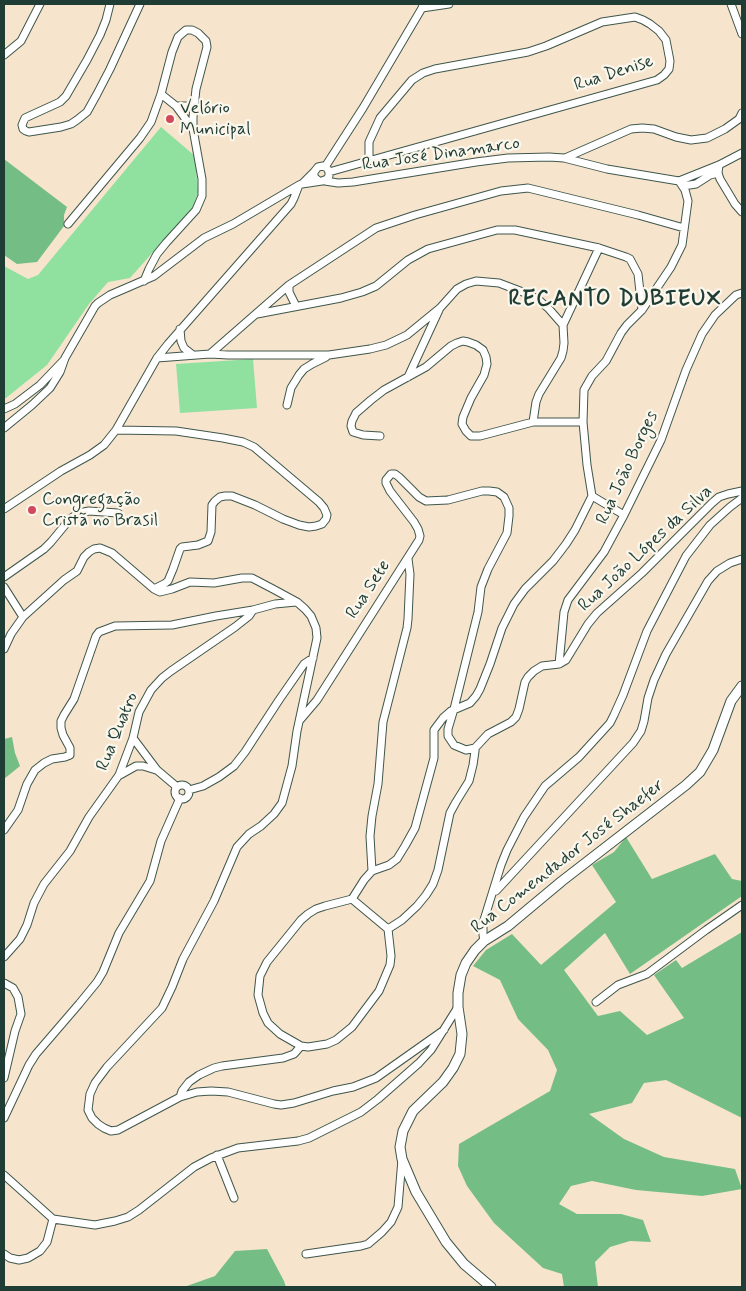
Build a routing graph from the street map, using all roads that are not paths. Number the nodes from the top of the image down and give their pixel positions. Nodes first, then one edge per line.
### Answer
1 (40, 4) edge
2 (110, 4) edge
3 (140, 4) edge
4 (449, 4) edge
5 (731, 4) edge
6 (422, 6) edge
7 (742, 34) edge
8 (4, 55) edge
9 (161, 94) junction
10 (176, 106) junction
11 (194, 106) junction
12 (742, 113) edge
13 (194, 129) junction
14 (742, 153) edge
15 (564, 158) junction
16 (370, 160) junction
17 (327, 169) junction
18 (718, 169) junction
19 (314, 172) junction
20 (322, 181) junction
21 (681, 184) junction
22 (696, 184) junction
23 (300, 185) junction
24 (688, 201) junction
25 (742, 212) edge
26 (68, 224) dead end
27 (684, 228) junction
28 (599, 248) junction
29 (144, 281) junction
30 (289, 285) junction
31 (742, 292) edge
32 (296, 306) junction
33 (440, 308) junction
34 (642, 310) junction
35 (256, 314) junction
36 (563, 325) junction
37 (180, 329) junction
38 (224, 342) junction
39 (193, 354) junction
40 (210, 354) junction
41 (228, 355) junction
42 (329, 355) junction
43 (65, 358) junction
44 (157, 358) junction
45 (408, 377) junction
46 (287, 405) dead end
47 (4, 409) edge
48 (533, 422) junction
49 (583, 422) junction
50 (4, 428) edge
51 (116, 430) junction
52 (380, 436) dead end
53 (742, 491) edge
54 (592, 496) junction
55 (742, 498) edge
56 (4, 509) edge
57 (118, 513) dead end
58 (624, 515) junction
59 (408, 559) junction
60 (742, 560) edge
61 (4, 577) edge
62 (4, 587) edge
63 (154, 589) junction
64 (296, 602) junction
65 (253, 610) junction
66 (24, 617) junction
67 (4, 648) edge
68 (313, 658) junction
69 (559, 664) junction
70 (742, 686) edge
71 (454, 709) junction
72 (300, 721) junction
73 (133, 738) junction
74 (474, 748) junction
75 (157, 770) junction
76 (119, 775) junction
77 (177, 786) junction
78 (189, 790) junction
79 (180, 798) junction
80 (4, 830) edge
81 (372, 871) junction
82 (494, 893) junction
83 (352, 899) junction
84 (742, 905) edge
85 (388, 930) junction
86 (484, 942) junction
87 (4, 957) edge
88 (4, 983) edge
89 (596, 1002) dead end
90 (458, 1007) junction
91 (444, 1030) junction
92 (301, 1046) junction
93 (4, 1078) edge
94 (180, 1097) junction
95 (4, 1118) edge
96 (217, 1155) junction
97 (402, 1159) junction
98 (4, 1175) edge
99 (234, 1198) dead end
100 (53, 1219) junction
101 (4, 1254) edge
102 (306, 1254) dead end
103 (491, 1287) edge

1 - 8 street
2 - 3 street
4 - 6 street
5 - 7 street
6 - 17 street
9 - 10 street
9 - 11 street
9 - 26 street
10 - 11 street
10 - 13 street
11 - 13 street
12 - 15 street
13 - 29 street
14 - 18 street
15 - 20 street, Rua José Dinamarco
15 - 21 street, Rua José Dinamarco
16 - 16 street, Rua Denise
16 - 17 street, Rua Denise
17 - 19 street
17 - 20 street
18 - 21 street
18 - 22 street
18 - 25 street
19 - 20 street
19 - 23 street
20 - 23 street, Rua José Dinamarco
21 - 22 street
21 - 24 street
22 - 24 street
23 - 29 street
23 - 37 street
24 - 27 street
27 - 30 street
27 - 34 street
28 - 32 street
28 - 34 street
28 - 36 street
29 - 43 street
30 - 32 street
30 - 35 street
31 - 58 street, Rua João Borges
32 - 35 street
33 - 36 street
33 - 42 street
33 - 45 street
34 - 49 street
35 - 38 street
36 - 48 street
37 - 39 street
37 - 44 street
38 - 40 street
38 - 41 street
39 - 40 street
39 - 44 street
40 - 41 street
41 - 42 street
42 - 46 street
43 - 47 street
43 - 50 street
44 - 51 street
45 - 48 street
45 - 52 street
48 - 49 street
49 - 54 street
51 - 56 street
51 - 63 street
53 - 69 street, Rua João Lópes da Silva
54 - 58 street
54 - 71 street
55 - 82 street
57 - 61 street
58 - 69 street, Rua João Borges
59 - 71 street, Rua Sete
59 - 72 street, Rua Sete
59 - 81 street
60 - 82 street
62 - 66 street
63 - 64 street
63 - 66 street
64 - 65 street, Rua Quatro
64 - 68 street
65 - 73 street, Rua Quatro
65 - 80 street
66 - 67 street
68 - 72 street
68 - 78 street
69 - 74 street
70 - 86 street, Rua Comendador José Shaefer
71 - 74 street
71 - 81 street
72 - 94 street
73 - 75 street
73 - 76 street, Rua Quatro
74 - 85 street
75 - 76 street
75 - 77 street
76 - 87 street, Rua Quatro
77 - 78 street
77 - 79 street
78 - 79 street
79 - 95 street
81 - 83 street
82 - 86 street
83 - 85 street
83 - 92 street
84 - 89 street
85 - 92 street
86 - 90 street, Rua Comendador José Shaefer
88 - 93 street
90 - 91 street
90 - 97 street, Rua Comendador José Shaefer
91 - 94 street
91 - 96 street
92 - 94 street
96 - 99 street
96 - 100 street
97 - 102 street
97 - 103 street, Rua Comendador José Shaefer
98 - 100 street
100 - 101 street

